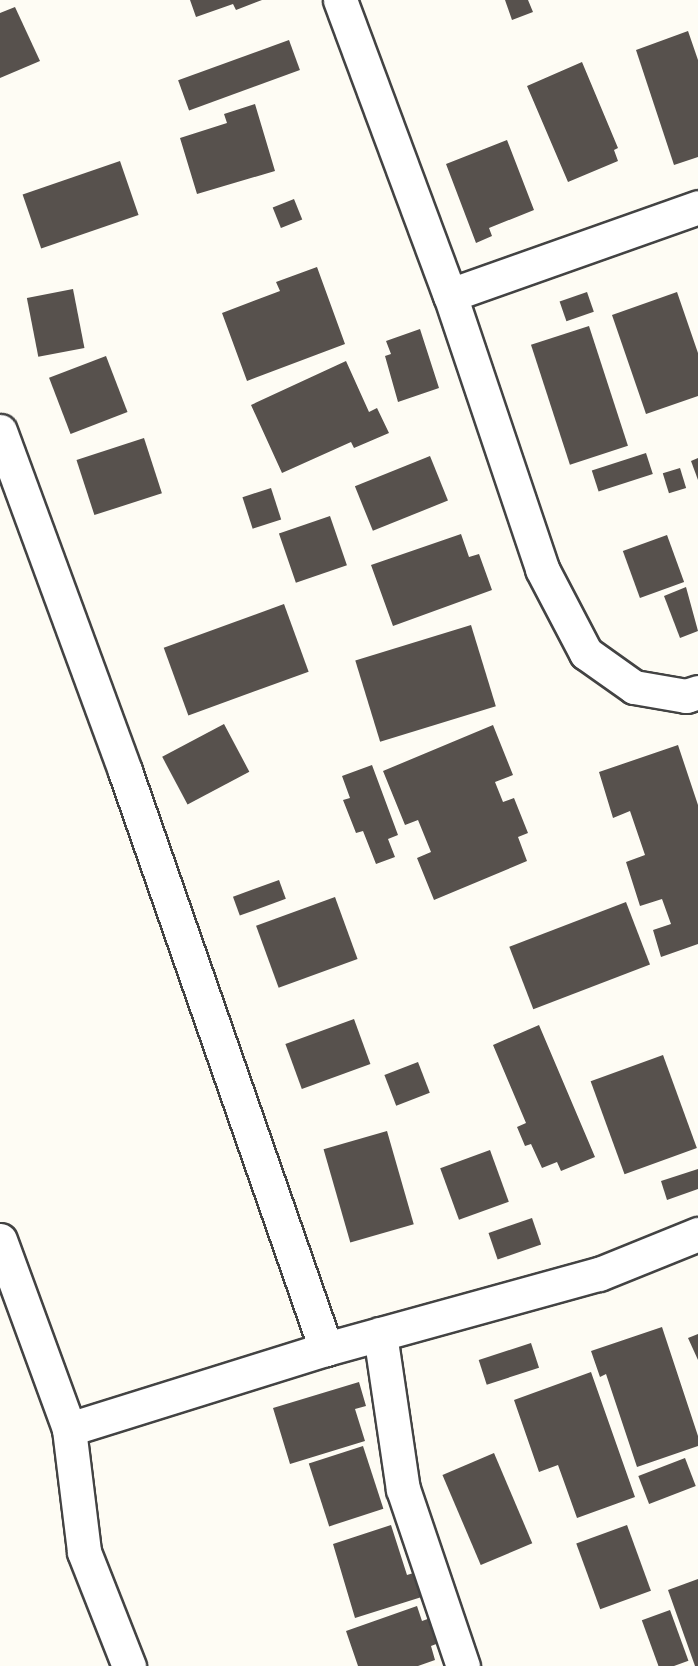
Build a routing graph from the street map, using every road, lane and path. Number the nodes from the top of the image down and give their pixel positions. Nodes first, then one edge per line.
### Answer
1 (340, 0) edge
2 (698, 207) edge
3 (450, 295) junction
4 (0, 431) edge
5 (698, 692) edge
6 (698, 1233) edge
7 (0, 1240) edge
8 (380, 1334) junction
9 (326, 1350) junction
10 (69, 1429) junction
11 (129, 1666) edge
12 (463, 1666) edge

1 - 3 street
2 - 3 street
3 - 5 street
4 - 9 street
6 - 8 street
7 - 10 street
8 - 9 street
8 - 12 street
9 - 10 street
10 - 11 street

